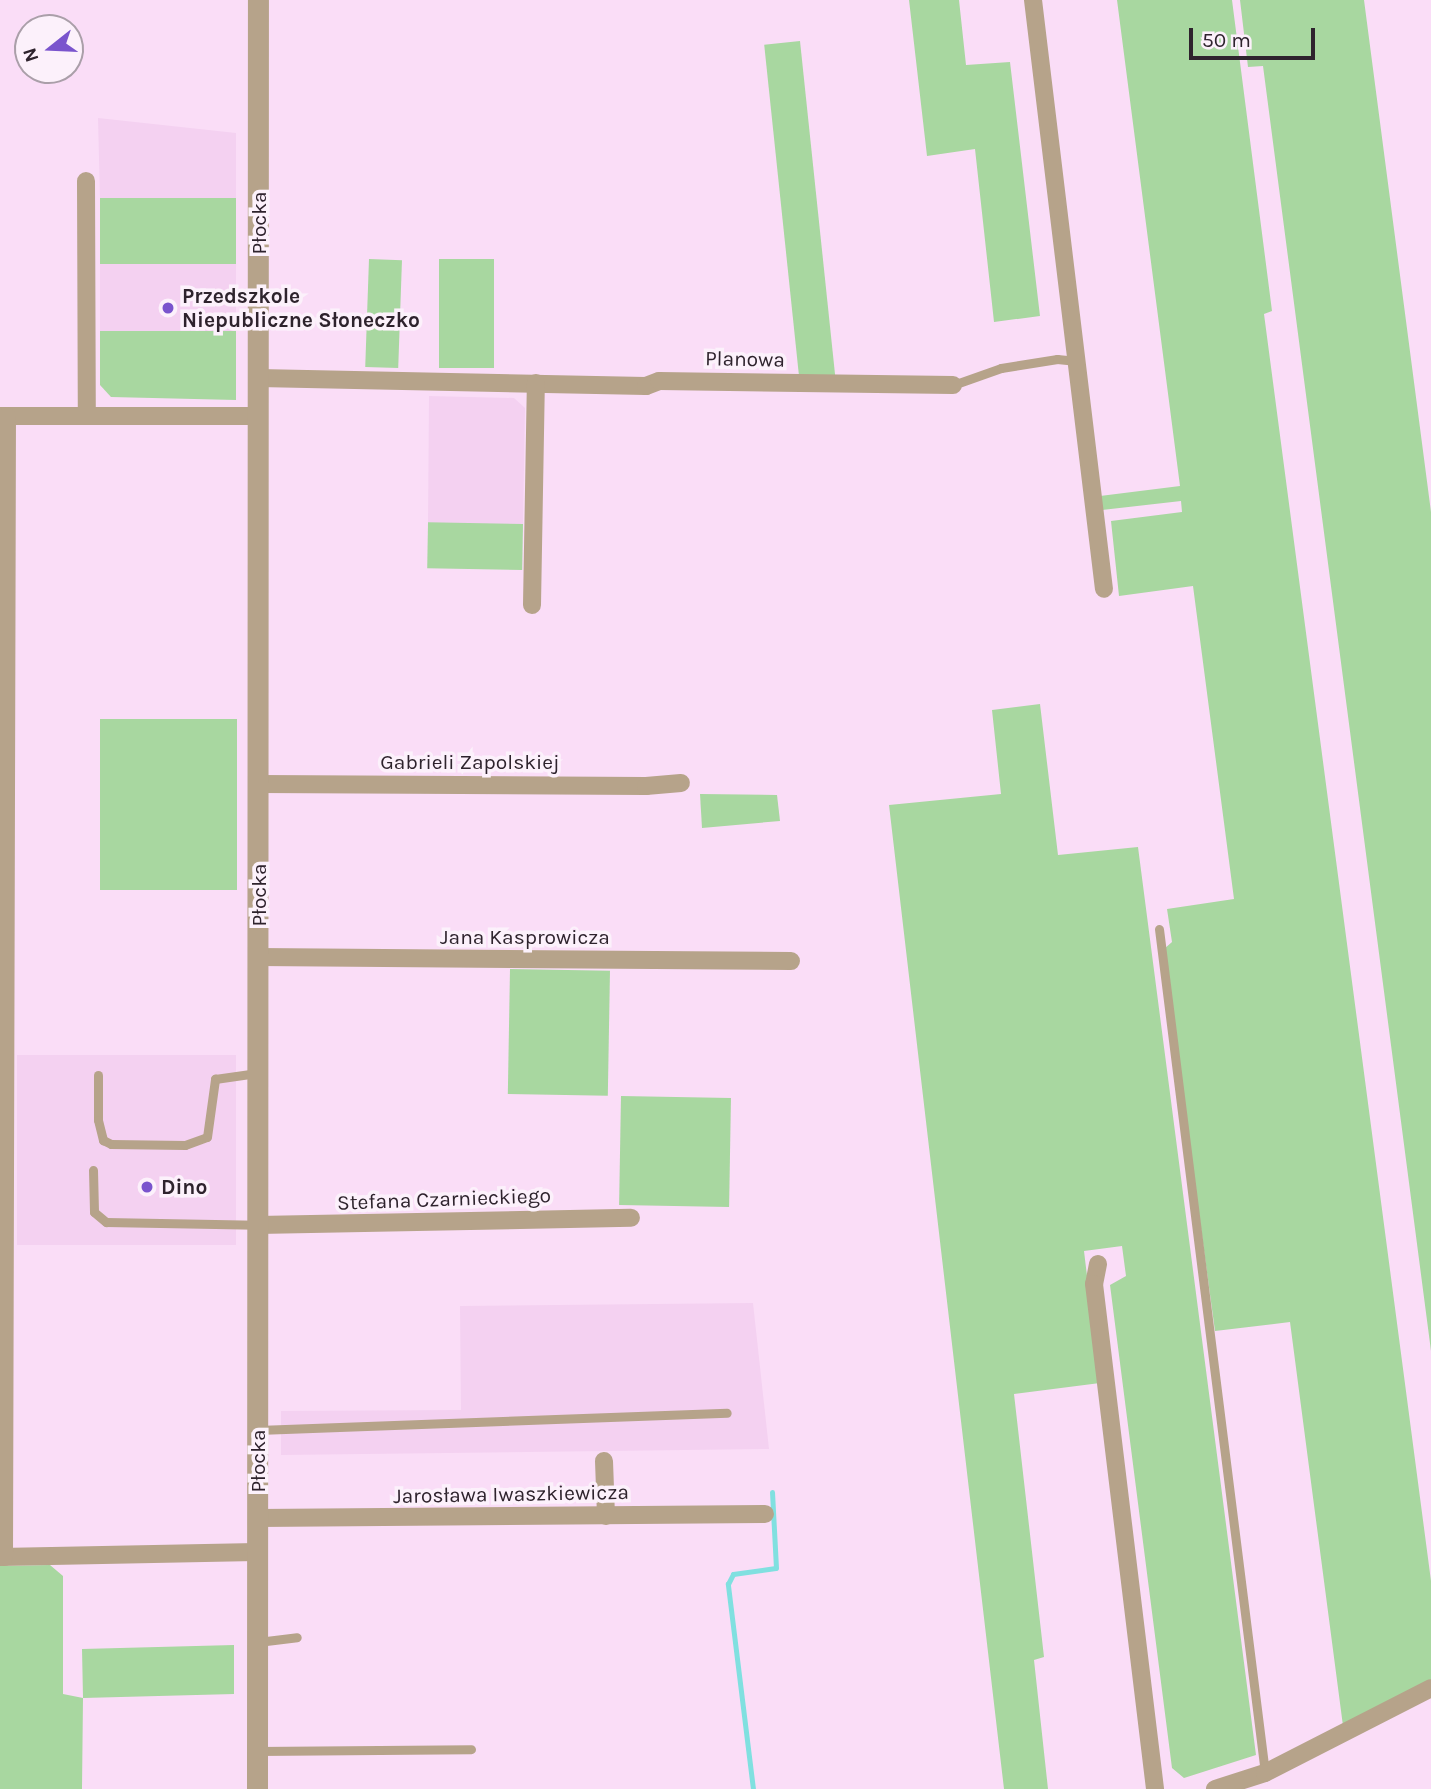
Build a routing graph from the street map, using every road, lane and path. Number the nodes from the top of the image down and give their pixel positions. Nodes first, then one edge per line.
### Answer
1 (258, 0) edge
2 (1033, 0) edge
3 (86, 181) dead end
4 (1078, 361) junction
5 (259, 378) junction
6 (536, 383) junction
7 (953, 385) joint
8 (4, 416) edge
9 (87, 416) junction
10 (259, 416) junction
11 (1104, 589) dead end
12 (532, 605) dead end
13 (681, 783) dead end
14 (259, 784) junction
15 (1158, 929) dead end
16 (258, 957) junction
17 (791, 961) dead end
18 (258, 1073) junction
19 (98, 1075) dead end
20 (93, 1170) dead end
21 (631, 1218) dead end
22 (258, 1225) junction
23 (1098, 1264) dead end
24 (727, 1413) dead end
25 (258, 1430) junction
26 (604, 1461) dead end
27 (765, 1514) dead end
28 (606, 1516) junction
29 (258, 1518) junction
30 (258, 1552) junction
31 (2, 1557) edge
32 (297, 1637) dead end
33 (257, 1642) junction
34 (1431, 1688) edge
35 (471, 1748) dead end
36 (257, 1751) junction
37 (1265, 1773) junction
38 (257, 1789) edge
39 (1155, 1789) edge
40 (1215, 1789) edge

1 - 5 street, Płocka
2 - 4 street
3 - 9 street
4 - 7 lane
4 - 11 street
5 - 6 street, Planowa
5 - 10 street, Płocka
6 - 7 street, Planowa
6 - 12 street
8 - 9 street
8 - 31 street
9 - 10 street
10 - 14 street, Płocka
13 - 14 street, Gabrieli Zapolskiej
14 - 16 street, Płocka
15 - 37 lane
16 - 17 street, Jana Kasprowicza
16 - 18 street, Płocka
18 - 19 lane
18 - 22 street, Płocka
20 - 22 lane
21 - 22 street, Stefana Czarnieckiego
22 - 25 street, Płocka
23 - 39 street
24 - 25 lane
25 - 29 street, Płocka
26 - 28 street
27 - 28 street, Jarosława Iwaszkiewicza
28 - 29 street, Jarosława Iwaszkiewicza
29 - 30 street, Płocka
30 - 31 street
30 - 33 street, Płocka
32 - 33 lane
33 - 36 street, Płocka
34 - 37 street
35 - 36 lane
36 - 38 street, Płocka
37 - 40 street

